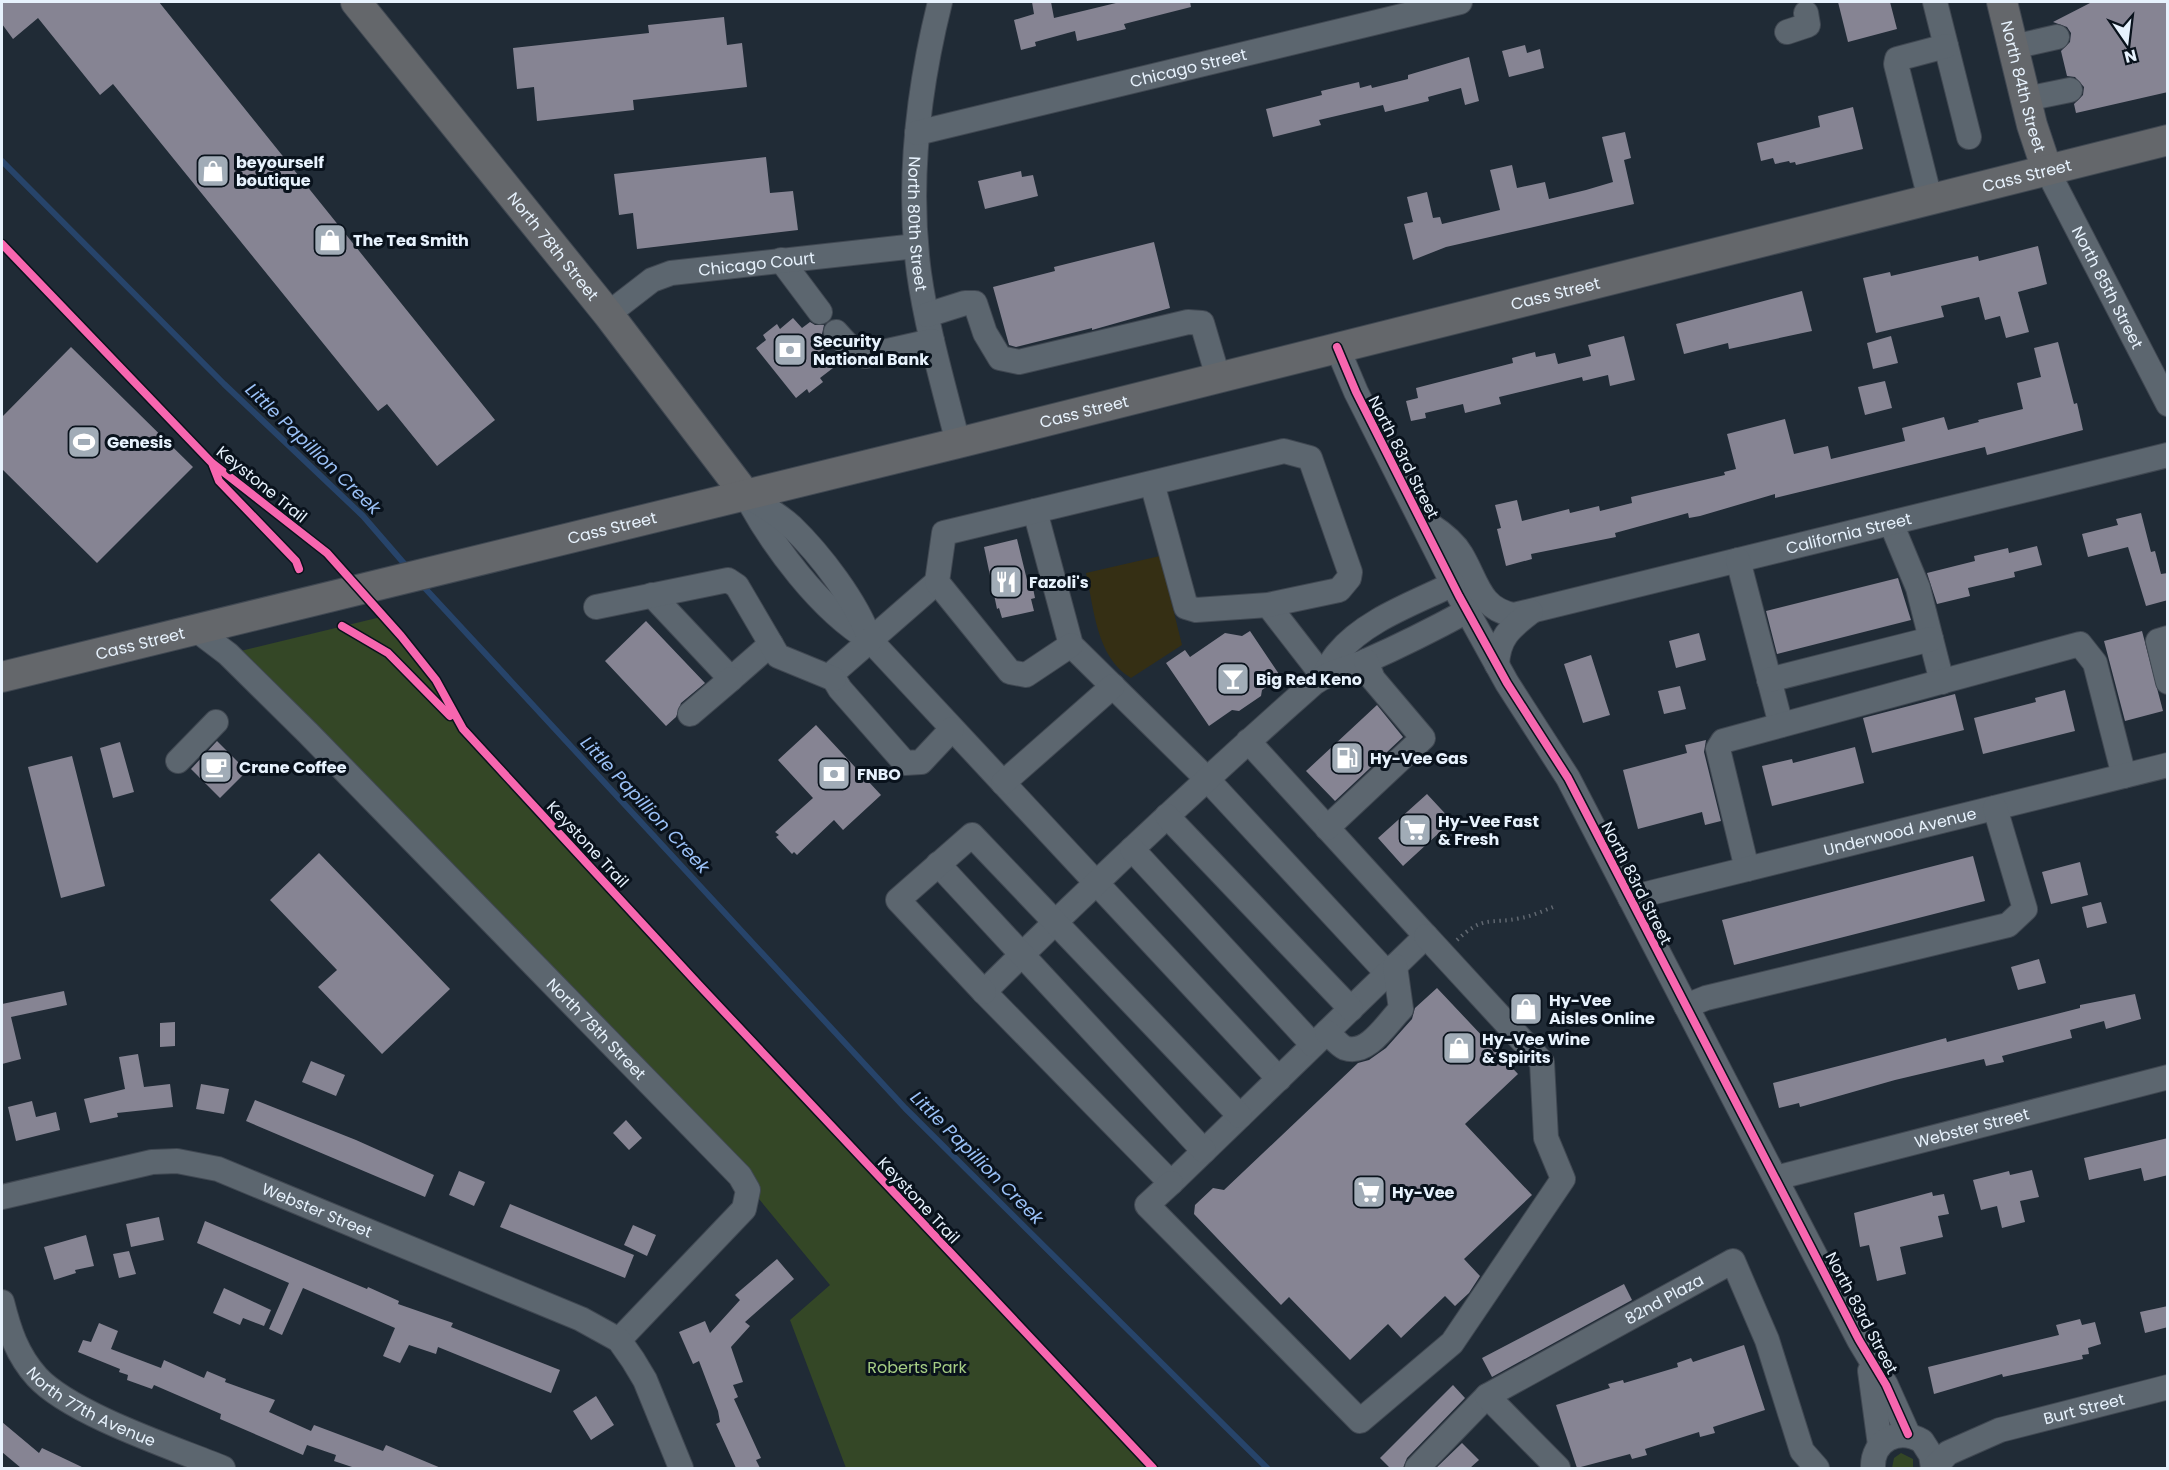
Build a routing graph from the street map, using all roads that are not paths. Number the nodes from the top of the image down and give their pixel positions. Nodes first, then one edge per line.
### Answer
1 (356, 2) edge
2 (940, 2) edge
3 (1455, 2) edge
4 (1935, 2) edge
5 (2002, 2) edge
6 (1806, 13) dead end
7 (1787, 32) dead end
8 (2057, 37) dead end
9 (1946, 46) junction
10 (2013, 47) junction
11 (2070, 90) dead end
12 (2026, 99) junction
13 (917, 133) junction
14 (1970, 137) dead end
15 (2168, 140) edge
16 (2047, 170) junction
17 (1930, 199) junction
18 (916, 246) junction
19 (781, 260) junction
20 (820, 312) dead end
21 (608, 314) junction
22 (927, 315) junction
23 (836, 332) dead end
24 (932, 340) junction
25 (1337, 347) junction
26 (1218, 377) junction
27 (2168, 404) edge
28 (958, 442) junction
29 (2168, 455) edge
30 (1152, 483) junction
31 (745, 494) junction
32 (1035, 511) junction
33 (1421, 519) junction
34 (1891, 523) junction
35 (1738, 560) junction
36 (937, 582) junction
37 (1453, 584) junction
38 (652, 596) junction
39 (1268, 605) junction
40 (596, 607) dead end
41 (1467, 611) junction
42 (1531, 612) junction
43 (195, 629) junction
44 (2168, 638) edge
45 (1931, 639) junction
46 (870, 640) junction
47 (771, 644) junction
48 (1071, 645) junction
49 (1366, 661) junction
50 (1497, 665) junction
51 (1323, 676) junction
52 (2, 677) edge
53 (731, 679) junction
54 (834, 679) junction
55 (1769, 680) junction
56 (1942, 682) junction
57 (2168, 682) edge
58 (1113, 686) junction
59 (690, 714) dead end
60 (216, 722) dead end
61 (1781, 725) junction
62 (952, 729) junction
63 (1248, 741) junction
64 (178, 760) dead end
65 (2168, 765) edge
66 (2124, 776) junction
67 (1207, 780) junction
68 (1003, 783) junction
69 (1995, 808) junction
70 (1167, 816) junction
71 (1327, 828) junction
72 (1132, 849) junction
73 (938, 864) junction
74 (1747, 869) junction
75 (1095, 883) junction
76 (1630, 898) junction
77 (1055, 922) junction
78 (1426, 936) junction
79 (1021, 956) junction
80 (1391, 970) junction
81 (984, 992) junction
82 (1686, 1006) junction
83 (1351, 1009) junction
84 (1320, 1038) junction
85 (2168, 1077) edge
86 (1279, 1079) junction
87 (1240, 1116) junction
88 (1204, 1151) junction
89 (1776, 1178) junction
90 (1171, 1183) junction
91 (2, 1197) edge
92 (2, 1302) edge
93 (619, 1340) junction
94 (1868, 1357) junction
95 (2168, 1387) edge
96 (1487, 1396) junction
97 (2000, 1430) junction
98 (1912, 1436) junction
99 (1880, 1445) junction
100 (223, 1468) edge
101 (681, 1468) edge
102 (1417, 1468) edge
103 (1558, 1468) edge
104 (1817, 1468) edge
105 (1873, 1468) edge
106 (1933, 1468) edge

1 - 21 main road, North 78th Street
2 - 13 street, North 80th Street
3 - 13 street, Chicago Street
4 - 9 street
5 - 10 main road, North 84th Street
6 - 7 street
8 - 10 street
9 - 14 street
9 - 17 street
10 - 12 main road, North 84th Street
11 - 12 street
12 - 16 main road, North 84th Street
13 - 18 street, North 80th Street
15 - 16 main road, Cass Street
16 - 17 main road, Cass Street
16 - 27 street, North 85th Street
17 - 25 main road, Cass Street
18 - 19 street, Chicago Court
18 - 22 street, North 80th Street
19 - 20 street
19 - 21 street, Chicago Court
21 - 31 main road, North 78th Street
22 - 24 street, North 80th Street
22 - 26 street
23 - 24 street
24 - 28 street, North 80th Street
25 - 26 main road, Cass Street
25 - 33 street, North 83rd Street
26 - 28 main road, Cass Street
28 - 31 main road, Cass Street
29 - 34 street, California Street
30 - 32 street
30 - 39 street
30 - 39 street
31 - 43 main road, Cass Street
31 - 46 street
32 - 36 street
32 - 48 street
33 - 37 street, North 83rd Street
33 - 42 street, California Street
34 - 35 street, California Street
34 - 45 street
35 - 42 street, California Street
35 - 55 street
36 - 46 street
36 - 48 street
37 - 41 street, North 83rd Street
37 - 51 street
38 - 40 street
38 - 47 street
38 - 53 street
39 - 51 street
41 - 49 street
41 - 50 street, North 83rd Street
42 - 50 street, California Street
43 - 52 main road, Cass Street
43 - 93 street, North 78th Street
44 - 57 street
45 - 55 street
45 - 56 street
46 - 54 street
46 - 62 street
47 - 53 street
47 - 54 street
48 - 58 street
49 - 51 street
49 - 71 street
50 - 76 street, North 83rd Street
51 - 63 street
53 - 59 street
54 - 62 street
55 - 61 street
56 - 61 street
56 - 66 street
58 - 67 street
58 - 68 street
60 - 64 street
61 - 74 street
62 - 68 street
63 - 67 street
63 - 71 street
65 - 66 street, Underwood Avenue
66 - 69 street, Underwood Avenue
67 - 70 street
67 - 80 street
68 - 75 street
69 - 74 street, Underwood Avenue
69 - 82 street
70 - 72 street
70 - 83 street
71 - 78 street
72 - 75 street
72 - 84 street
73 - 77 street
73 - 79 street
73 - 81 street
74 - 76 street, Underwood Avenue
75 - 77 street
75 - 86 street
76 - 82 street, North 83rd Street
77 - 79 street
77 - 87 street
78 - 80 street
78 - 90 street
79 - 81 street
79 - 88 street
80 - 83 street
80 - 84 street
81 - 90 street
82 - 89 street, North 83rd Street
83 - 84 street
84 - 86 street
85 - 89 street, Webster Street
86 - 87 street
87 - 88 street
88 - 90 street
89 - 94 street, North 83rd Street
91 - 93 street, Webster Street
92 - 100 street, North 77th Avenue
93 - 101 street
94 - 98 street, North 83rd Street
94 - 99 street, North 83rd Street
95 - 97 street, Burt Street
96 - 102 street
96 - 103 street
96 - 104 street, 82nd Plaza
97 - 98 street, Burt Street
97 - 106 street, Burt Street
98 - 99 street, Burt Street
98 - 106 street, North 83rd Street
99 - 105 street

